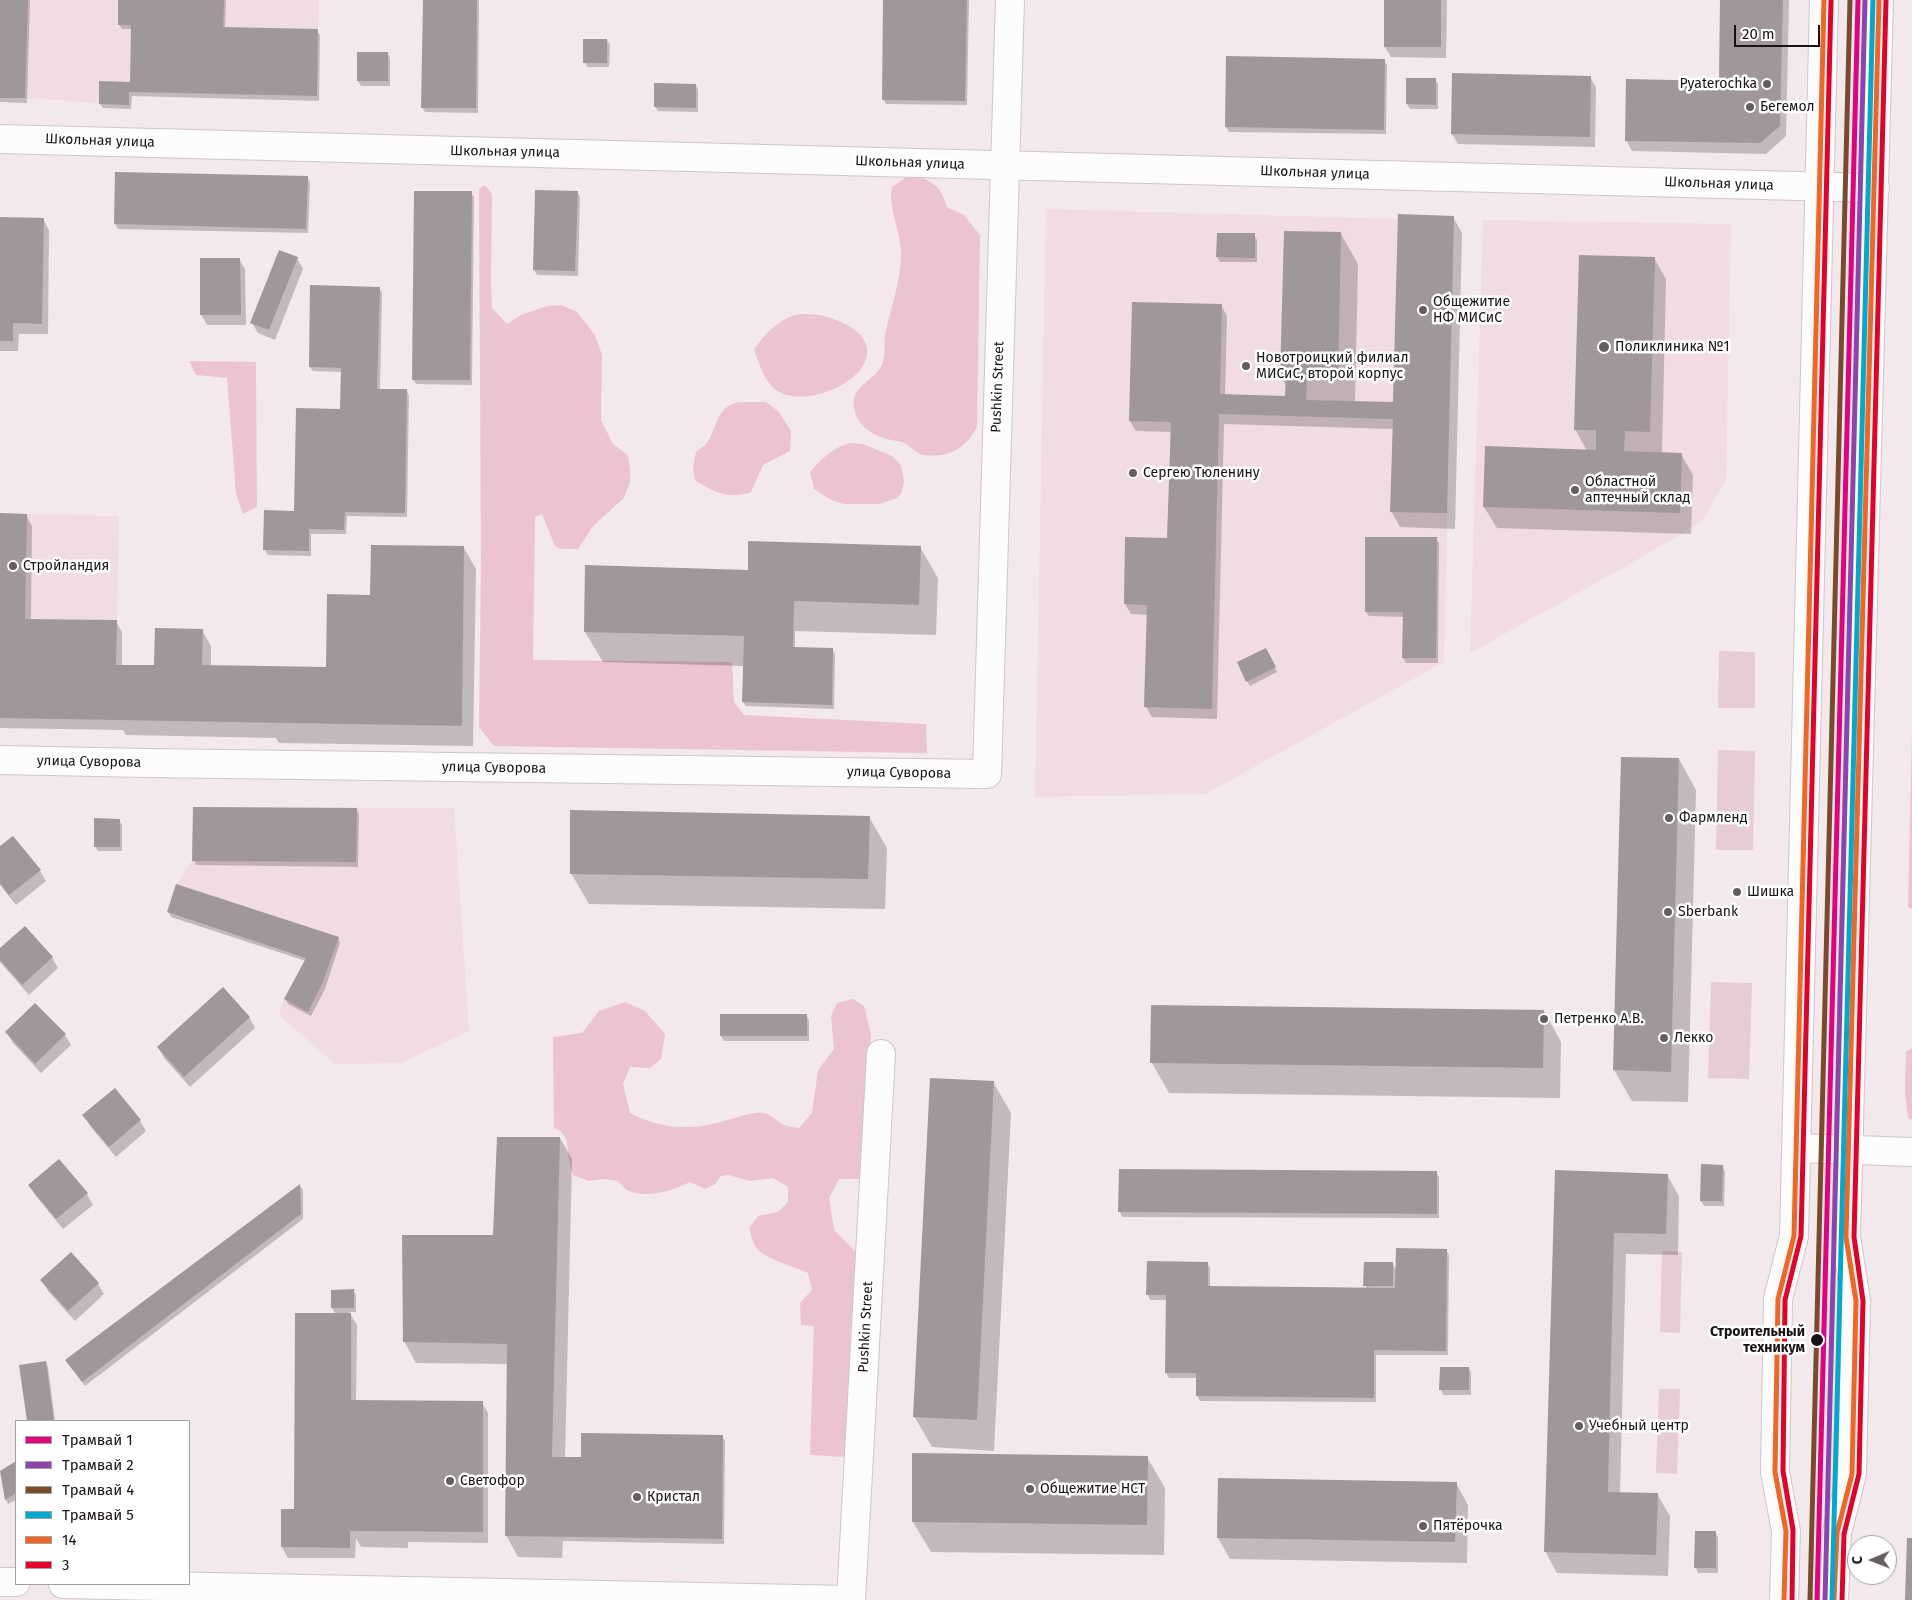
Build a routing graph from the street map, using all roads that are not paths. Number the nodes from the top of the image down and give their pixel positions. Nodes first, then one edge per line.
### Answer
1 (1010, 0) edge
2 (1824, 0) edge
3 (1879, 0) edge
4 (0, 139) edge
5 (1005, 165) junction
6 (1819, 186) junction
7 (1875, 188) junction
8 (0, 760) edge
9 (987, 774) joint
10 (882, 1054) dead end
11 (1797, 1148) junction
12 (1848, 1149) junction
13 (1912, 1152) edge
14 (0, 1582) edge
15 (15, 1582) edge
16 (122, 1585) edge
17 (849, 1600) edge
18 (1784, 1600) edge
19 (1834, 1600) edge

1 - 5 street, Pushkin Street
2 - 6 street
3 - 7 street
4 - 5 street, Школьная улица
5 - 6 street, Школьная улица
5 - 9 street, Pushkin Street
6 - 7 street, Школьная улица
6 - 11 street
7 - 12 street
8 - 9 street, улица Суворова
10 - 17 street, Pushkin Street
11 - 12 street
11 - 18 street
12 - 13 street
12 - 19 street
14 - 15 street
16 - 17 street

